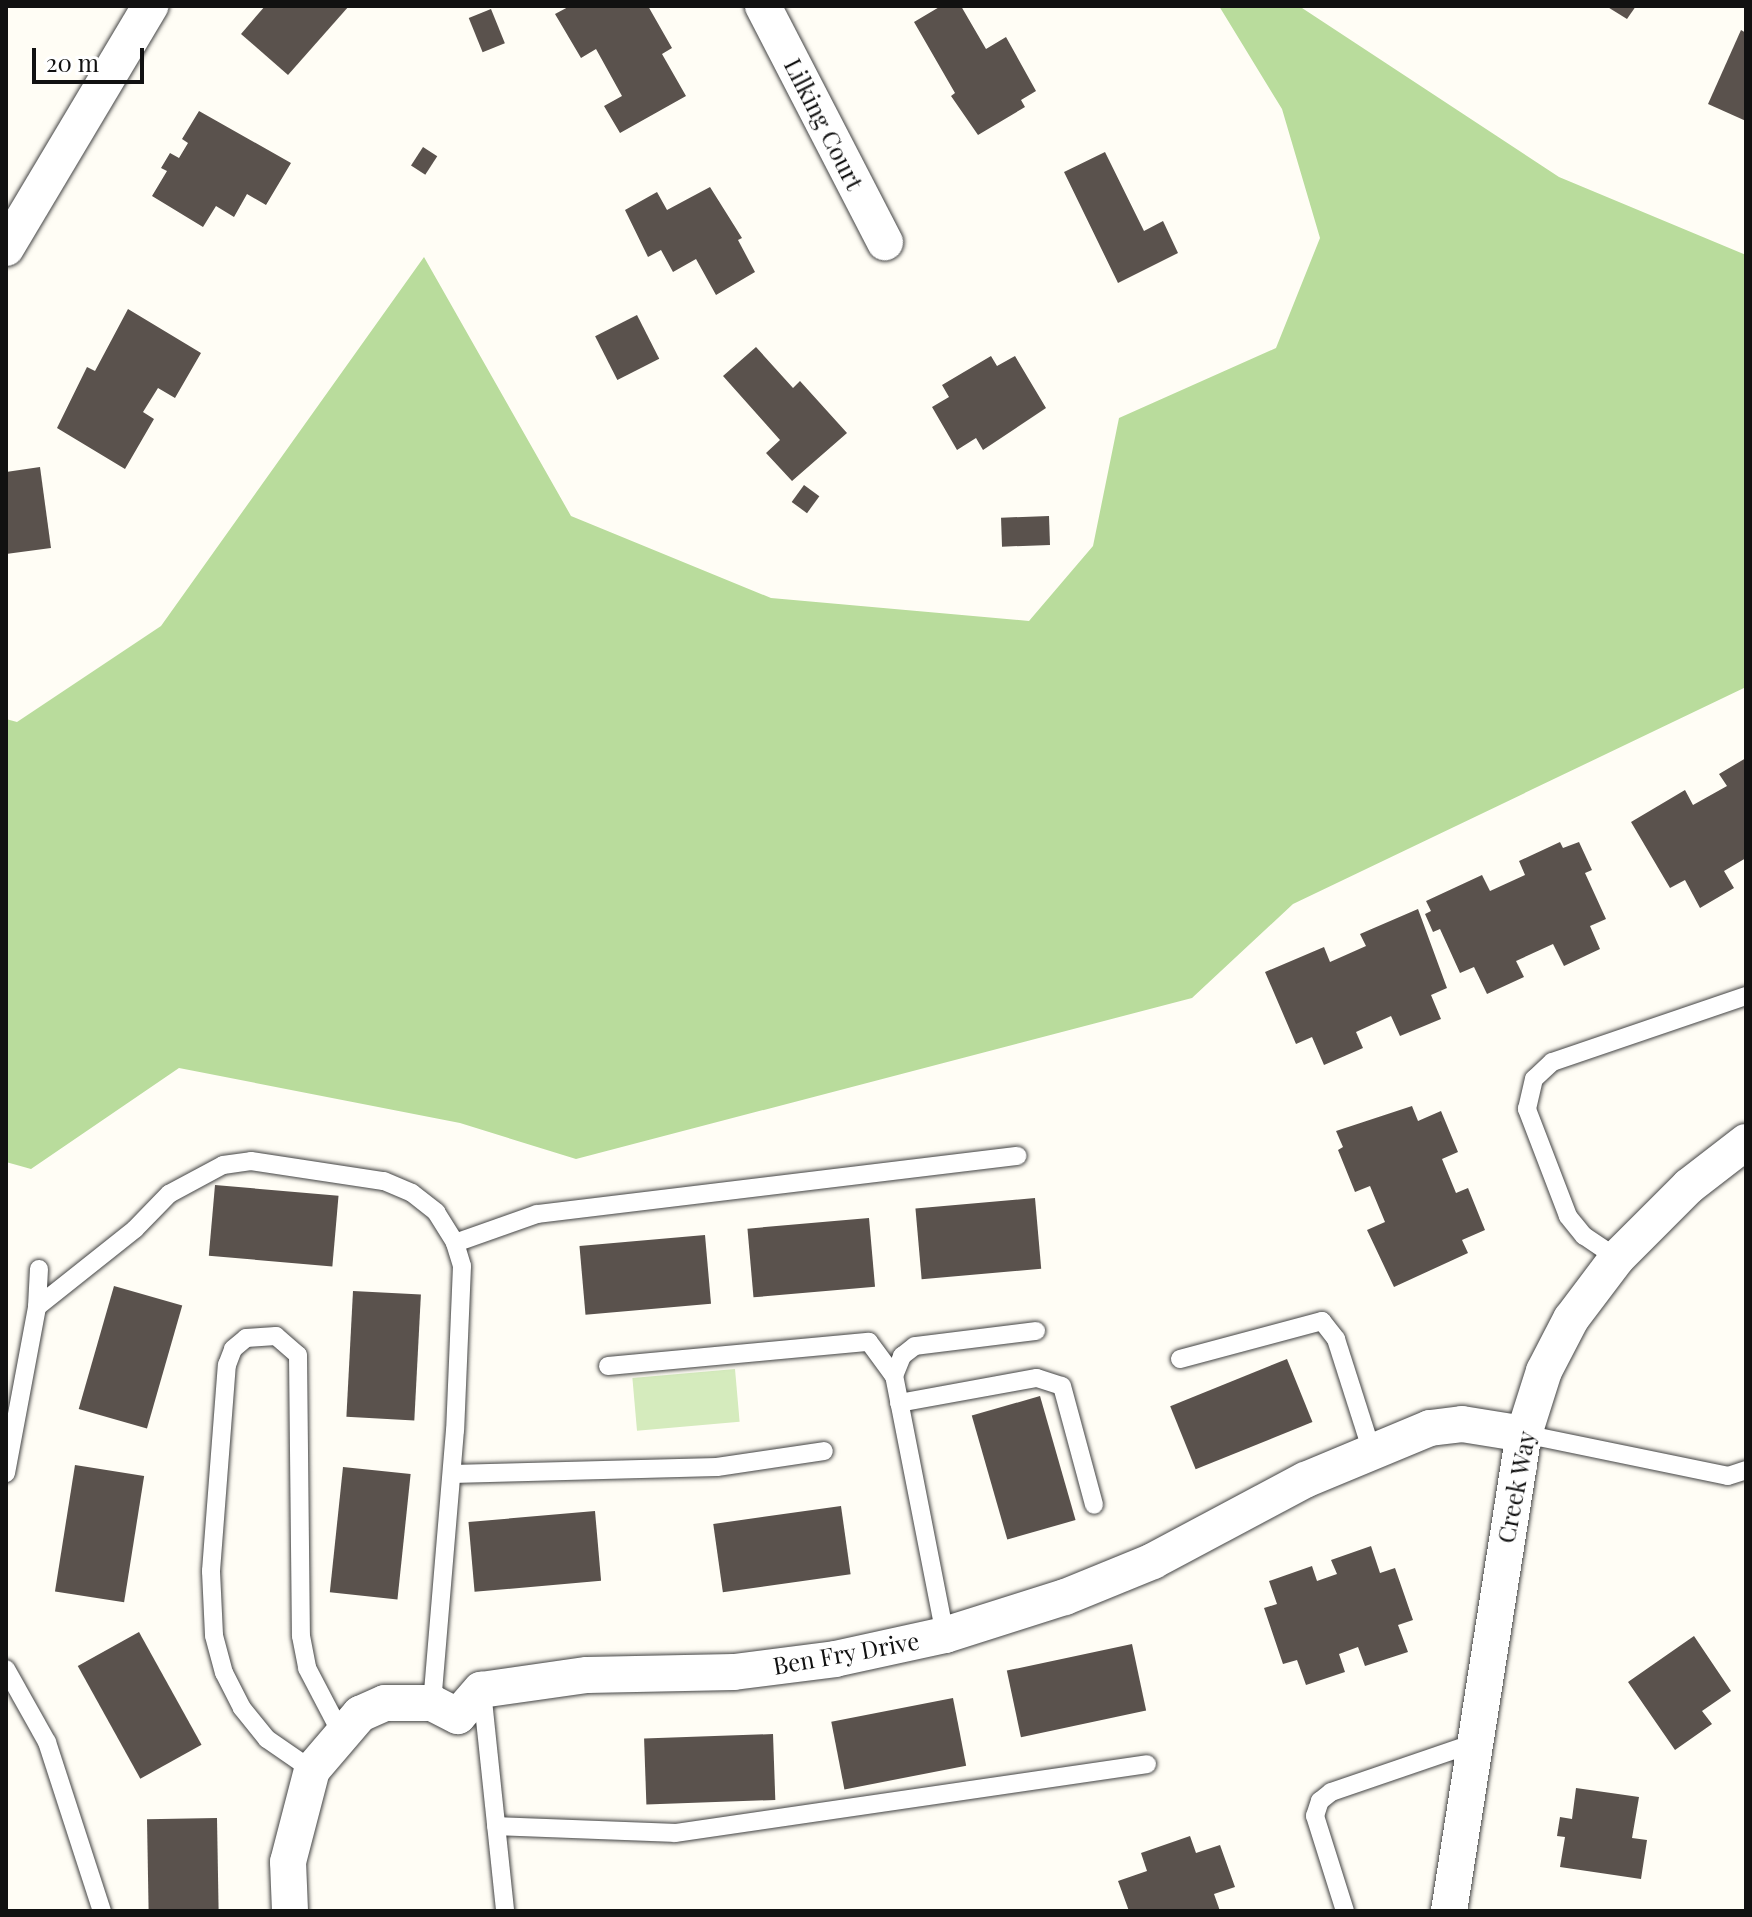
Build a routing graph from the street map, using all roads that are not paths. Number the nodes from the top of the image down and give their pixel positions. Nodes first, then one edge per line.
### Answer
1 (150, 6) edge
2 (763, 6) edge
3 (885, 242) dead end
4 (6, 248) edge
5 (1746, 996) edge
6 (1746, 1142) edge
7 (1018, 1156) dead end
8 (455, 1243) junction
9 (1617, 1258) junction
10 (39, 1269) dead end
11 (37, 1307) junction
12 (1036, 1331) dead end
13 (1180, 1359) dead end
14 (608, 1366) dead end
15 (894, 1376) junction
16 (899, 1403) junction
17 (1524, 1434) junction
18 (824, 1451) dead end
19 (1372, 1452) junction
20 (1746, 1470) edge
21 (6, 1473) edge
22 (452, 1474) junction
23 (1094, 1505) dead end
24 (945, 1635) junction
25 (6, 1669) edge
26 (481, 1690) junction
27 (432, 1703) junction
28 (341, 1733) junction
29 (1474, 1743) junction
30 (1147, 1764) dead end
31 (312, 1770) junction
32 (496, 1826) junction
33 (102, 1911) edge
34 (290, 1911) edge
35 (505, 1911) edge
36 (1345, 1911) edge
37 (1449, 1911) edge

1 - 4 street
2 - 3 street, Lilking Court
5 - 9 lane
6 - 9 street, Creek Way
7 - 8 lane
8 - 11 lane
8 - 22 lane
9 - 17 street, Creek Way
10 - 11 lane
11 - 21 lane
12 - 15 lane
13 - 19 lane
14 - 15 lane
15 - 16 lane
16 - 23 lane
16 - 24 lane
17 - 19 street, Ben Fry Drive
17 - 20 lane
17 - 29 street, Creek Way
18 - 22 lane
19 - 24 street, Ben Fry Drive
22 - 27 lane
24 - 26 street, Ben Fry Drive
25 - 33 lane
26 - 27 street
26 - 32 lane
27 - 28 street
28 - 31 street
28 - 31 lane
29 - 36 lane
29 - 37 street, Creek Way
30 - 32 lane
31 - 34 street
32 - 35 lane

